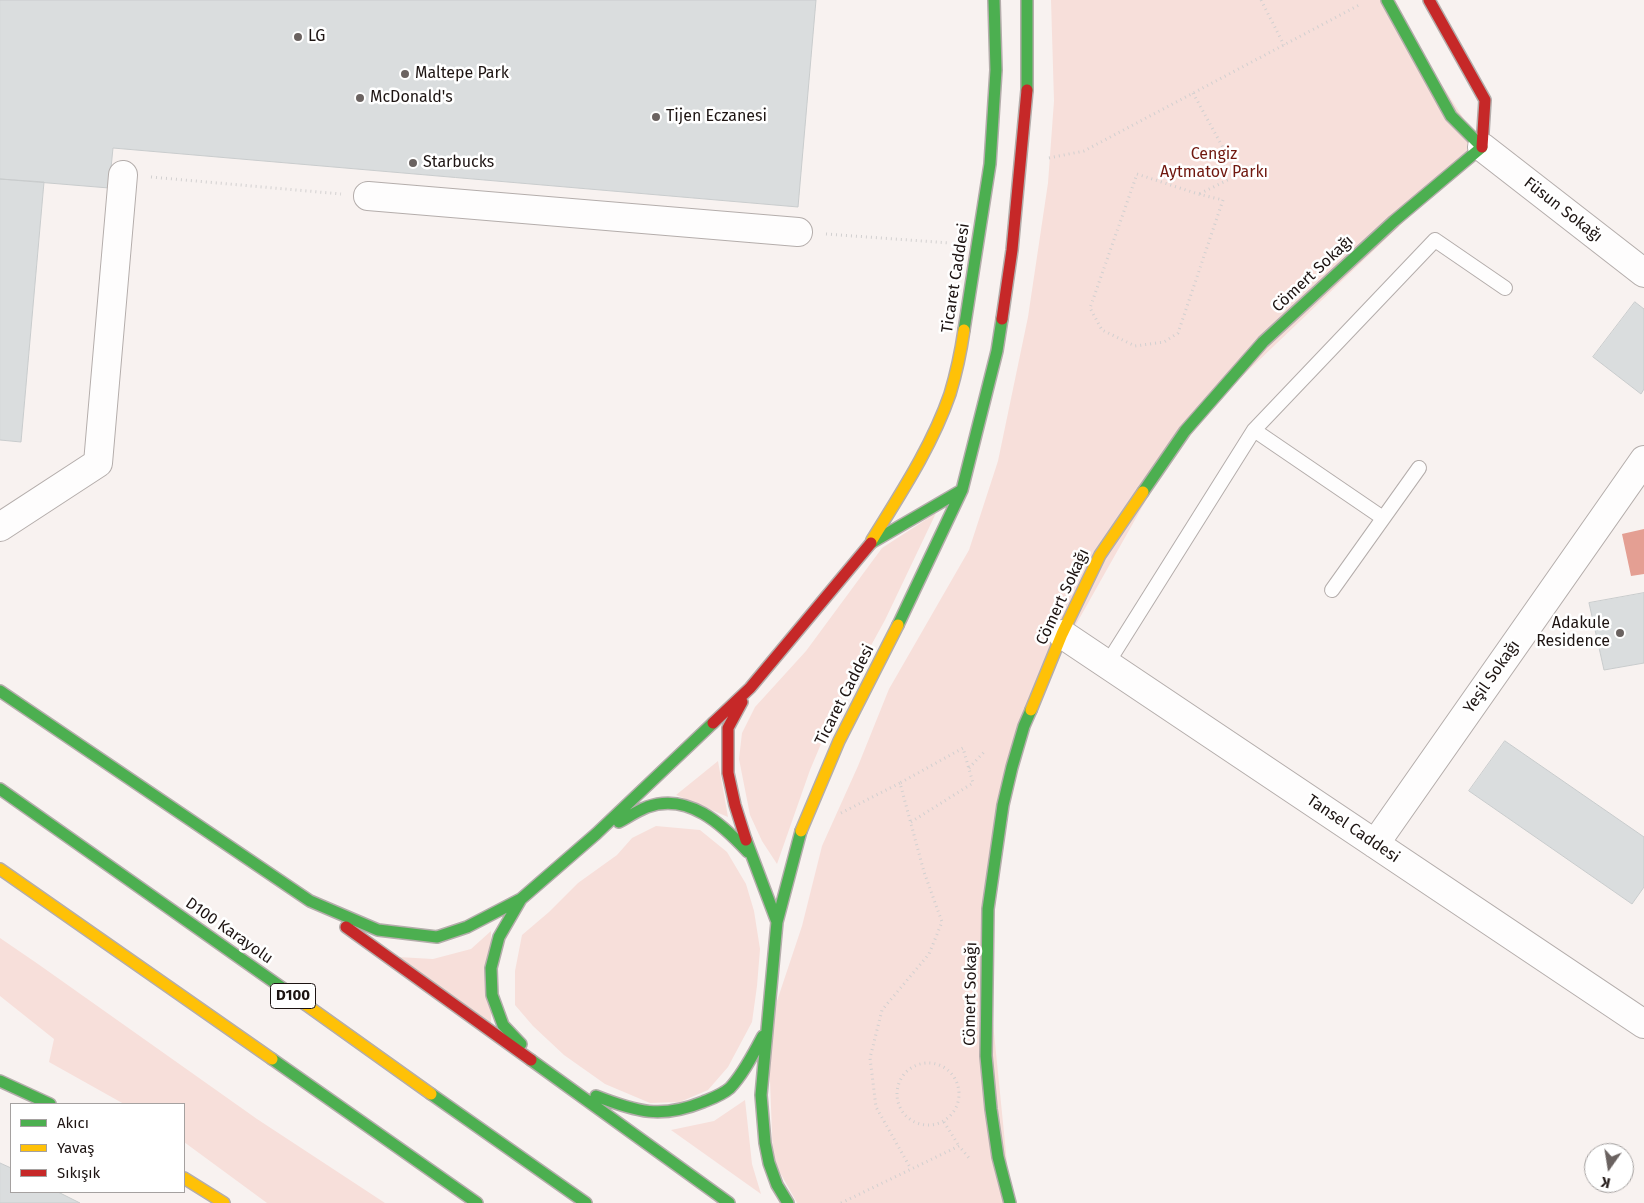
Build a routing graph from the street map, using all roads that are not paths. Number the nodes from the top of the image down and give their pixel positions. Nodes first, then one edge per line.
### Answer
1 (994, 0) edge
2 (1027, 0) edge
3 (1387, 0) edge
4 (1429, 0) edge
5 (1482, 147) junction
6 (123, 175) road end
7 (368, 196) road end
8 (798, 232) road end
9 (1644, 273) edge
10 (1505, 288) dead end
11 (1254, 430) junction
12 (1644, 460) edge
13 (1420, 468) dead end
14 (962, 490) junction
15 (1383, 518) junction
16 (0, 527) edge
17 (872, 541) junction
18 (1332, 590) dead end
19 (1062, 634) junction
20 (1107, 664) junction
21 (750, 688) junction
22 (0, 691) edge
23 (0, 790) edge
24 (596, 834) junction
25 (1375, 844) junction
26 (751, 855) junction
27 (0, 869) edge
28 (521, 899) junction
29 (310, 901) junction
30 (777, 922) junction
31 (1644, 1024) edge
32 (768, 1028) junction
33 (556, 1079) junction
34 (0, 1081) edge
35 (48, 1103) edge
36 (185, 1179) edge
37 (224, 1203) edge
38 (477, 1203) edge
39 (586, 1203) edge
40 (729, 1203) edge
41 (788, 1203) edge
42 (1010, 1203) edge

1 - 17 main road, Ticaret Caddesi
2 - 14 main road, Ticaret Caddesi
3 - 5 main road, Füsun Sokağı
4 - 5 main road
5 - 9 street, Füsun Sokağı
5 - 19 main road, Cömert Sokağı
6 - 16 street
7 - 8 street
10 - 11 lane
11 - 15 lane
11 - 20 lane
12 - 25 street, Yeşil Sokağı
13 - 15 lane
14 - 17 main road, Ticaret Caddesi
14 - 30 main road, Ticaret Caddesi
15 - 18 lane
17 - 21 main road, Ticaret Caddesi
19 - 20 street, Tansel Caddesi
19 - 42 main road, Cömert Sokağı
20 - 25 street, Tansel Caddesi
21 - 24 main road, Ticaret Caddesi
21 - 26 main road, Ticaret Caddesi
22 - 29 main road
23 - 39 main road, D100 Karayolu / D100
24 - 26 main road, Ticaret Caddesi
24 - 28 main road, Ticaret Caddesi
25 - 31 street, Tansel Caddesi
26 - 30 main road, Ticaret Caddesi
27 - 38 main road
28 - 29 main road, Ticaret Caddesi
28 - 33 main road
29 - 33 main road
30 - 32 main road, Ticaret Caddesi
32 - 33 main road
32 - 41 main road, Ticaret Caddesi
33 - 40 main road
34 - 35 main road
36 - 37 main road

